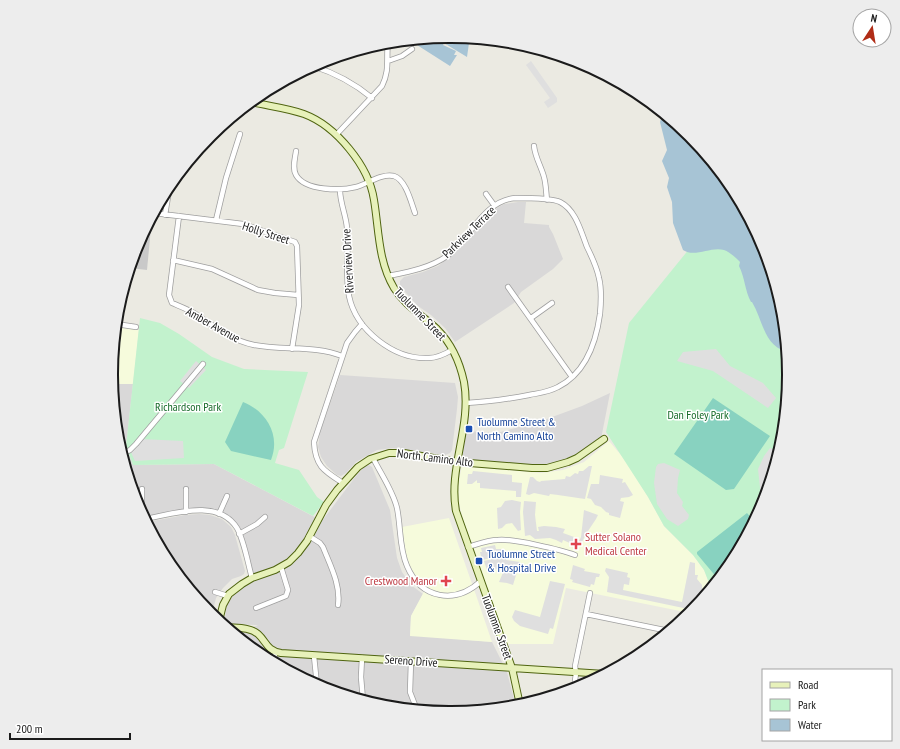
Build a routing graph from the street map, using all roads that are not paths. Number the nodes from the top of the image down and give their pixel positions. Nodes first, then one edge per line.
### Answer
1 (388, 49) edge
2 (412, 49) dead end
3 (388, 61) junction
4 (321, 69) edge
5 (372, 98) junction
6 (259, 104) edge
7 (240, 134) dead end
8 (336, 134) junction
9 (534, 146) dead end
10 (296, 151) dead end
11 (369, 183) junction
12 (340, 190) junction
13 (486, 194) dead end
14 (168, 200) edge
15 (547, 200) junction
16 (494, 206) junction
17 (415, 212) dead end
18 (160, 214) edge
19 (166, 215) junction
20 (179, 216) junction
21 (216, 220) junction
22 (173, 260) junction
23 (388, 276) junction
24 (508, 287) dead end
25 (298, 295) junction
26 (552, 304) dead end
27 (530, 318) junction
28 (362, 324) junction
29 (122, 325) edge
30 (136, 327) dead end
31 (292, 349) junction
32 (452, 350) junction
33 (342, 356) junction
34 (203, 364) dead end
35 (572, 377) junction
36 (466, 403) junction
37 (604, 439) dead end
38 (128, 451) edge
39 (373, 458) junction
40 (457, 462) junction
41 (343, 484) junction
42 (142, 489) dead end
43 (186, 489) dead end
44 (142, 496) edge
45 (227, 496) dead end
46 (186, 512) junction
47 (219, 514) junction
48 (265, 517) dead end
49 (152, 518) edge
50 (239, 534) junction
51 (309, 536) junction
52 (468, 547) junction
53 (575, 555) dead end
54 (281, 567) junction
55 (252, 578) junction
56 (481, 581) junction
57 (215, 592) dead end
58 (590, 593) dead end
59 (228, 596) junction
60 (338, 605) dead end
61 (256, 608) dead end
62 (221, 614) edge
63 (586, 614) junction
64 (236, 628) edge
65 (662, 630) edge
66 (275, 652) junction
67 (275, 656) edge
68 (314, 656) junction
69 (362, 658) junction
70 (410, 661) junction
71 (512, 668) junction
72 (576, 673) junction
73 (593, 674) edge
74 (316, 678) edge
75 (575, 682) edge
76 (363, 695) edge
77 (519, 699) edge
78 (415, 704) edge

1 - 3 street
2 - 3 street
3 - 5 street
4 - 5 street
5 - 8 street
6 - 8 street, Tuolumne Street
7 - 21 street
8 - 11 street, Tuolumne Street
9 - 15 street
10 - 12 street
11 - 12 street
11 - 17 street
11 - 23 street, Tuolumne Street
12 - 28 street, Riverview Drive
13 - 16 street
14 - 19 street
15 - 16 street, Parkview Terrace
15 - 35 street, Parkview Terrace
16 - 23 street, Parkview Terrace
18 - 19 street, Holly Street
19 - 20 street, Holly Street
20 - 21 street, Holly Street
20 - 22 street, Amber Avenue
21 - 25 street, Holly Street
22 - 25 street
22 - 31 street, Amber Avenue
23 - 32 street, Tuolumne Street
24 - 27 street
25 - 31 street, Holly Street
26 - 27 street
27 - 35 street
28 - 32 street, Riverview Drive
28 - 33 street
29 - 30 street
31 - 33 street, Amber Avenue
32 - 36 street, Tuolumne Street
33 - 41 street
34 - 38 street
35 - 36 street, Parkview Terrace
36 - 40 street, Tuolumne Street
37 - 40 street, North Camino Alto
39 - 40 street, North Camino Alto
39 - 41 street, North Camino Alto
39 - 56 street
40 - 52 street, Tuolumne Street
41 - 51 street, North Camino Alto
42 - 44 street
43 - 46 street
45 - 47 street
46 - 47 street
46 - 49 street
47 - 50 street
48 - 50 street
50 - 55 street
51 - 54 street, North Camino Alto
51 - 60 street
52 - 53 street
52 - 56 street, Tuolumne Street
54 - 55 street, North Camino Alto
54 - 61 street
55 - 59 street, North Camino Alto
56 - 71 street, Tuolumne Street
57 - 59 street
58 - 63 street
59 - 62 street, North Camino Alto
63 - 65 street
63 - 72 street
64 - 66 street
66 - 67 street
66 - 68 street, Sereno Drive
68 - 69 street, Sereno Drive
68 - 74 street
69 - 70 street, Sereno Drive
69 - 76 street
70 - 71 street, Sereno Drive
70 - 78 street
71 - 72 street, Sereno Drive
71 - 77 street, Tuolumne Street
72 - 73 street, Sereno Drive
72 - 75 street

